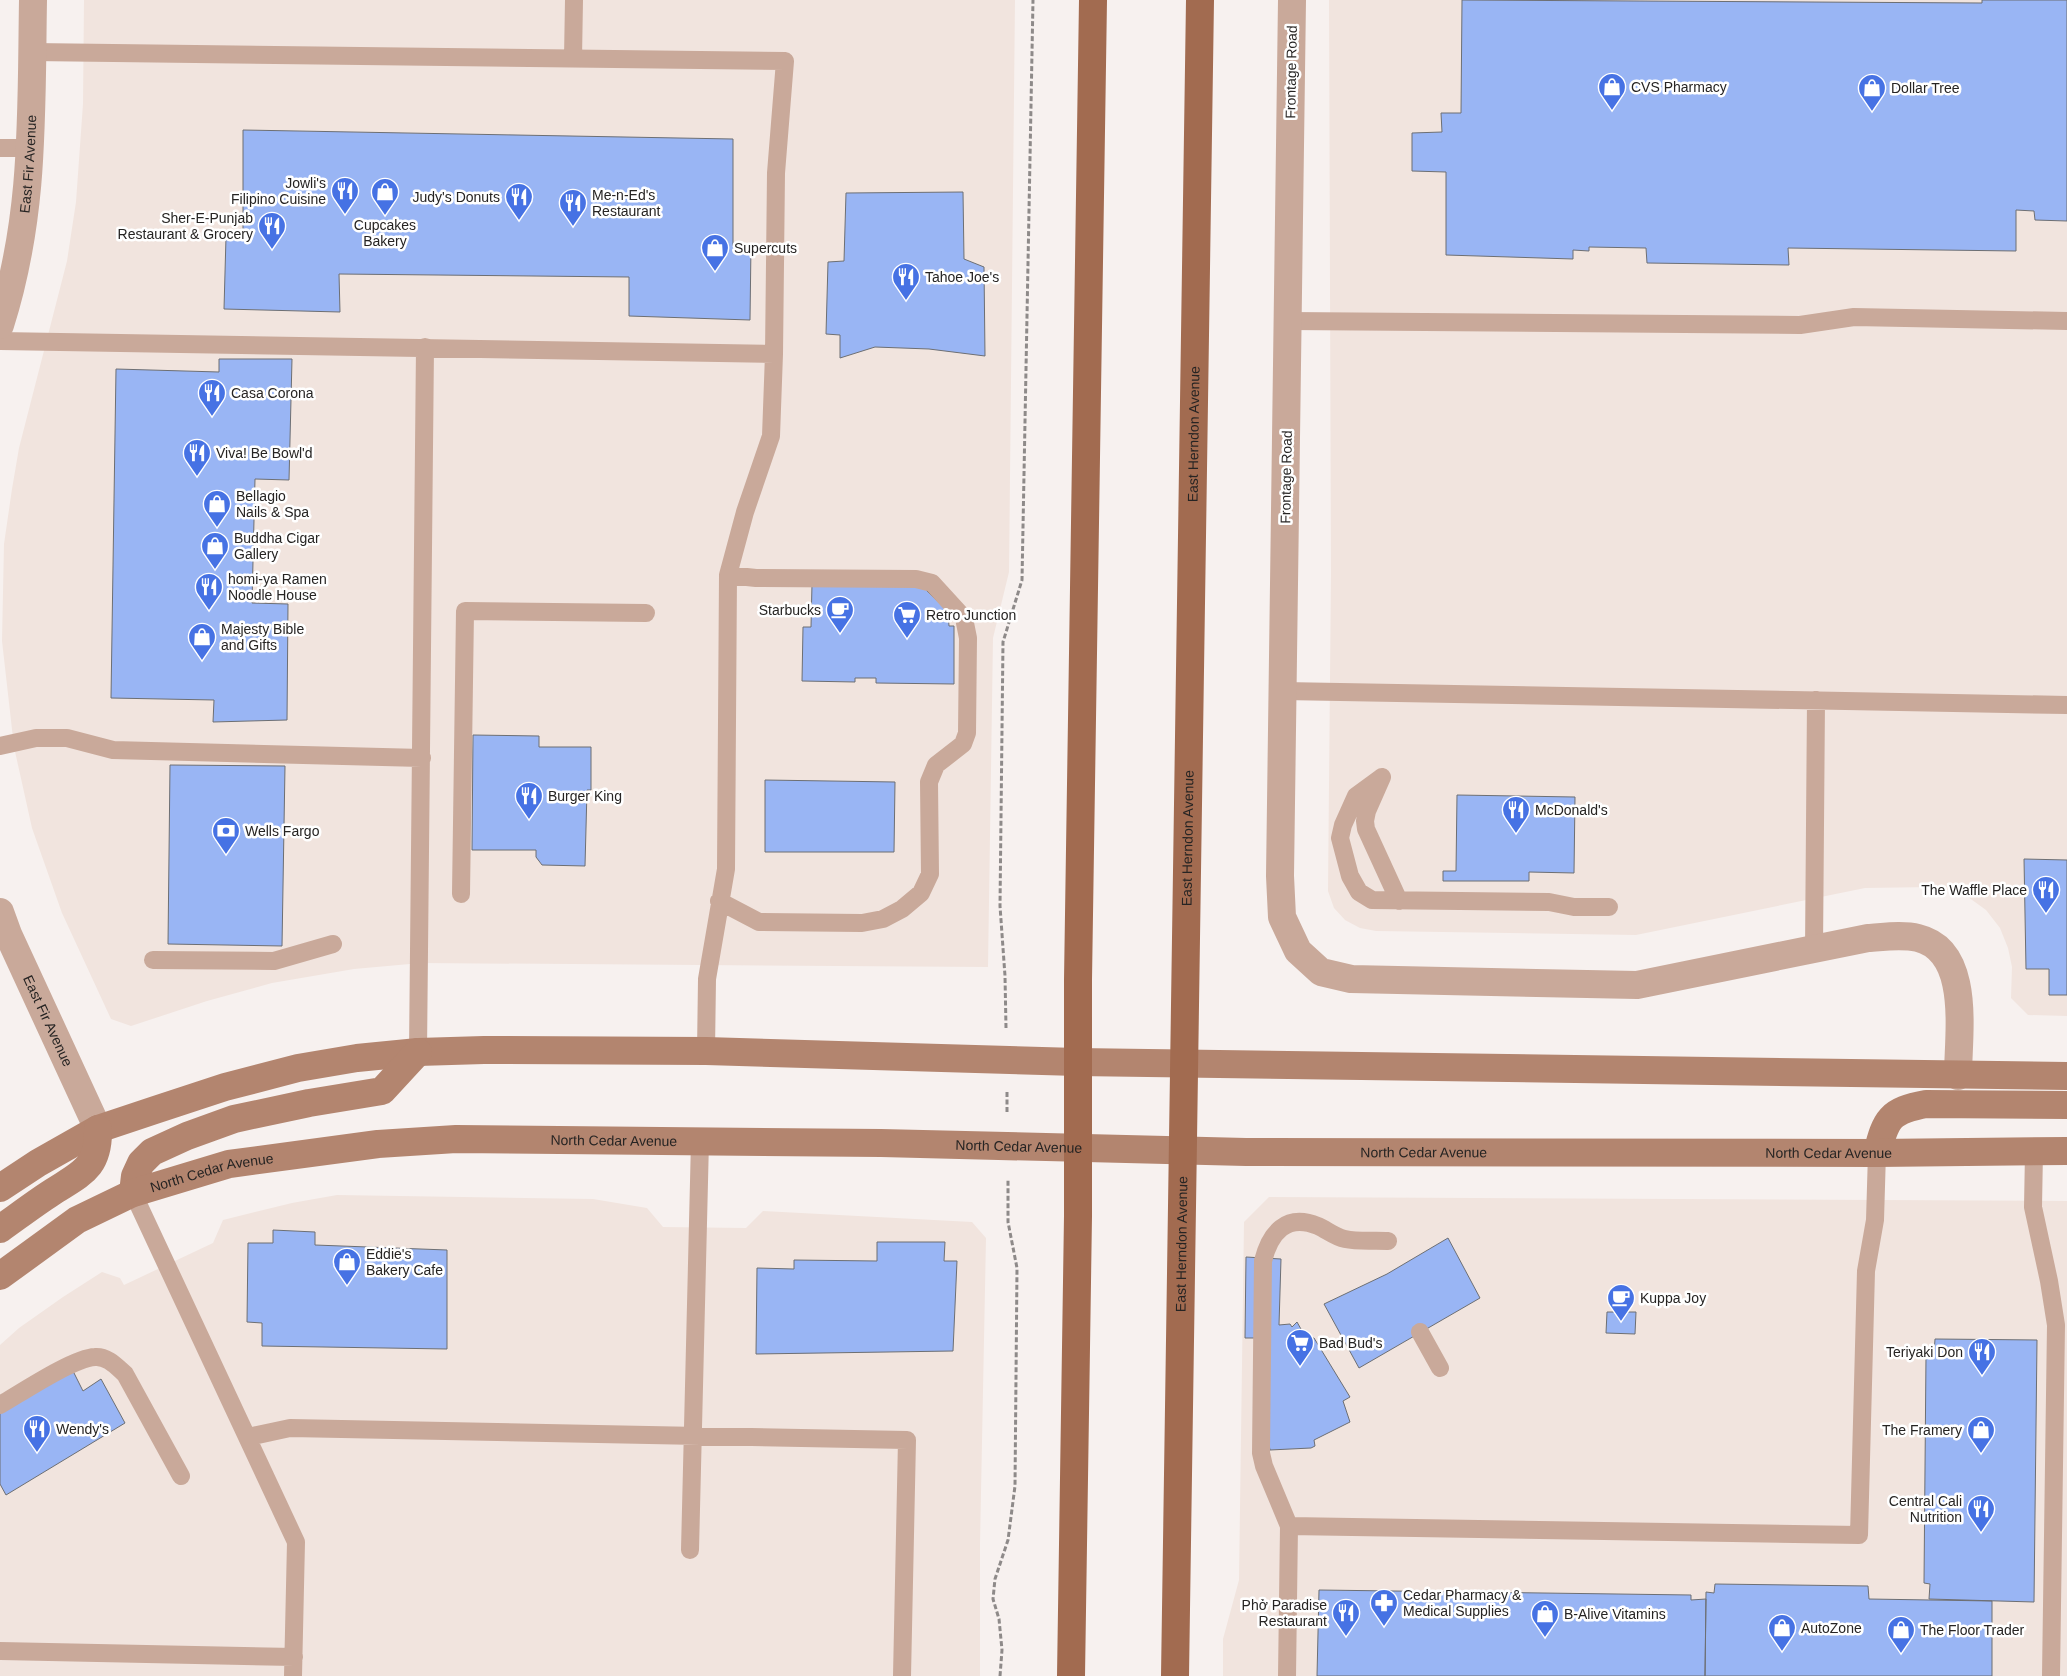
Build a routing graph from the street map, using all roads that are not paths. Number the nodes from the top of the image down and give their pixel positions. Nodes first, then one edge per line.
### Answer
1 (33, 0) edge
2 (574, 0) edge
3 (1093, 0) edge
4 (1200, 0) edge
5 (1292, 0) edge
6 (32, 52) junction
7 (573, 58) junction
8 (0, 148) edge
9 (31, 148) junction
10 (1288, 321) junction
11 (2067, 321) edge
12 (0, 326) edge
13 (0, 341) edge
14 (425, 347) junction
15 (774, 354) junction
16 (728, 575) junction
17 (646, 613) dead end
18 (1282, 691) junction
19 (1816, 700) junction
20 (2067, 705) edge
21 (0, 746) edge
22 (422, 758) junction
23 (461, 894) dead end
24 (719, 901) junction
25 (1399, 901) junction
26 (1609, 907) dead end
27 (0, 912) edge
28 (332, 944) dead end
29 (1814, 950) junction
30 (153, 960) dead end
31 (706, 1051) junction
32 (418, 1052) junction
33 (1078, 1062) junction
34 (1184, 1064) junction
35 (1958, 1076) junction
36 (2067, 1076) edge
37 (2067, 1105) edge
38 (98, 1129) junction
39 (700, 1141) junction
40 (1077, 1148) junction
41 (1182, 1150) junction
42 (2067, 1151) edge
43 (2034, 1152) junction
44 (1877, 1153) junction
45 (0, 1188) edge
46 (133, 1193) junction
47 (0, 1229) edge
48 (1388, 1240) dead end
49 (0, 1276) edge
50 (1420, 1332) dead end
51 (1440, 1368) dead end
52 (0, 1405) edge
53 (693, 1436) junction
54 (248, 1437) junction
55 (181, 1476) dead end
56 (1290, 1526) junction
57 (690, 1550) dead end
58 (0, 1651) edge
59 (294, 1657) junction
60 (293, 1676) edge
61 (902, 1676) edge
62 (1071, 1676) edge
63 (1175, 1676) edge
64 (1287, 1676) edge
65 (2051, 1676) edge

1 - 6 street, East Fir Avenue
2 - 7 lane
3 - 33 main road
4 - 34 main road, East Herndon Avenue
5 - 10 street, Frontage Road
6 - 7 lane
6 - 9 street, East Fir Avenue
7 - 15 lane
8 - 9 lane
9 - 12 street, East Fir Avenue
10 - 11 lane
10 - 18 street, Frontage Road
13 - 14 lane
14 - 15 lane
14 - 22 lane
15 - 16 lane
16 - 24 lane
16 - 24 lane
17 - 23 lane
18 - 19 lane
18 - 29 street, Frontage Road
19 - 20 lane
19 - 29 lane
21 - 22 lane
22 - 32 lane
24 - 31 lane
25 - 25 lane
25 - 26 lane
27 - 38 street, East Fir Avenue
28 - 30 lane
29 - 35 street
31 - 32 main road
31 - 33 main road
32 - 38 main road
32 - 46 main road
33 - 34 main road
33 - 40 main road
34 - 35 main road
34 - 41 main road, East Herndon Avenue
35 - 36 main road
37 - 44 main road
38 - 45 main road
38 - 47 main road
39 - 40 main road, North Cedar Avenue
39 - 46 main road, North Cedar Avenue
39 - 53 lane
40 - 41 main road, North Cedar Avenue
40 - 62 main road
41 - 44 main road, North Cedar Avenue
41 - 63 main road, East Herndon Avenue
42 - 43 main road, North Cedar Avenue
43 - 44 main road, North Cedar Avenue
43 - 65 lane
44 - 56 lane
46 - 49 main road, North Cedar Avenue
46 - 54 lane
48 - 56 lane
50 - 51 lane
52 - 55 lane
53 - 54 lane
53 - 57 lane
53 - 61 lane
54 - 59 lane
56 - 64 lane
58 - 59 lane
59 - 60 lane

